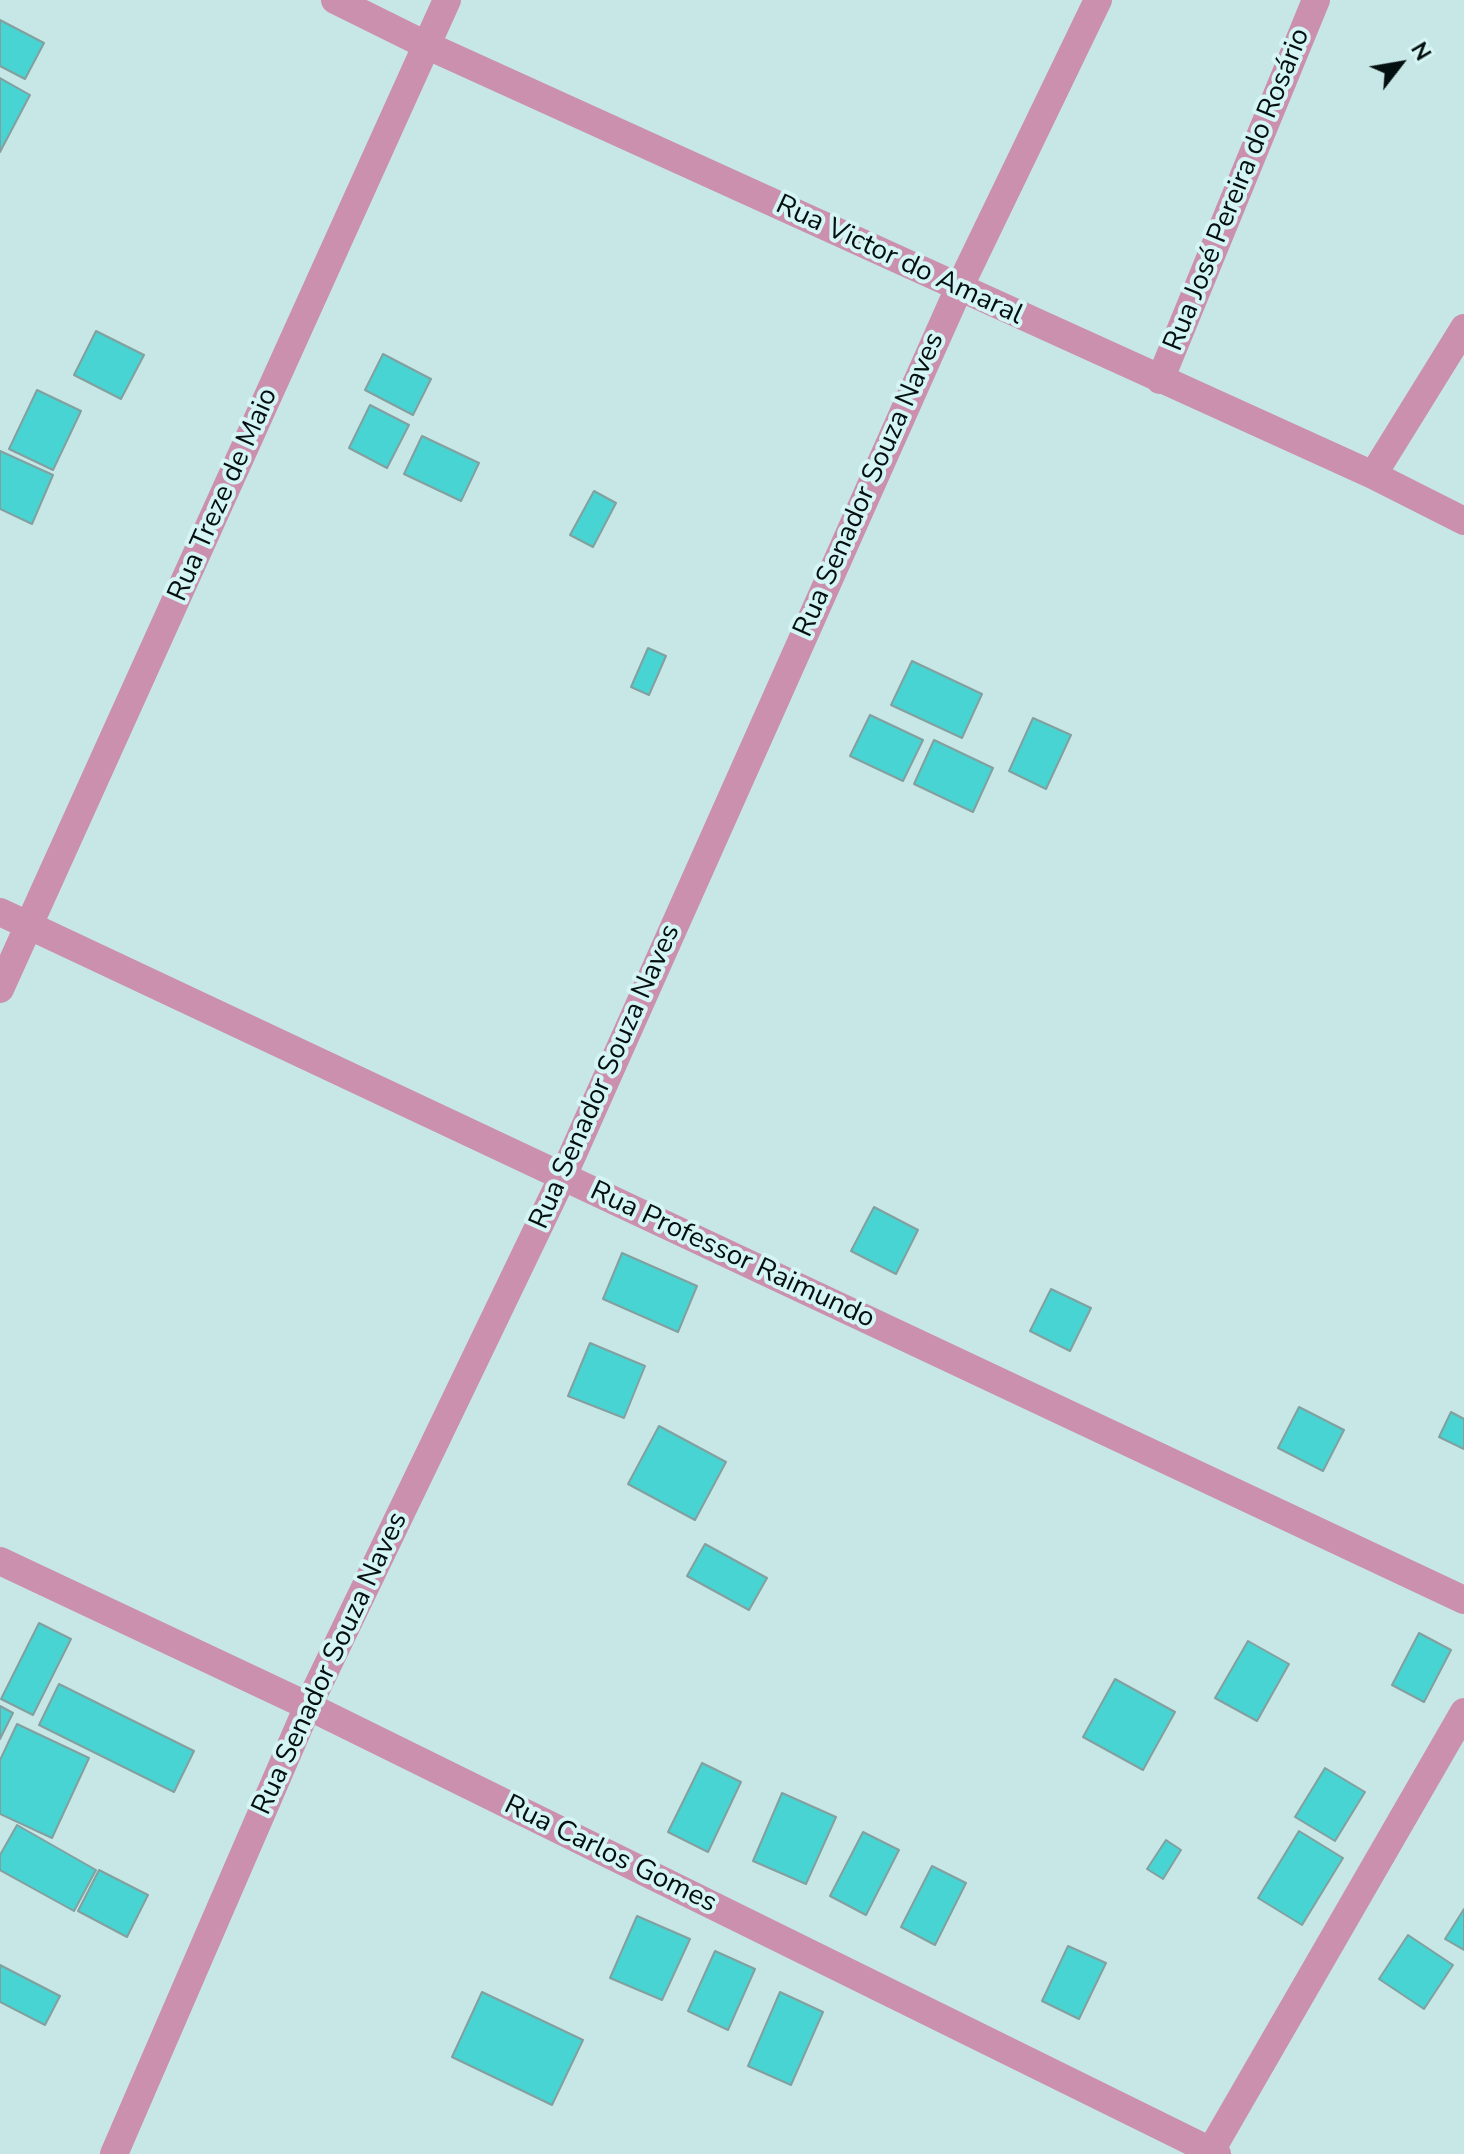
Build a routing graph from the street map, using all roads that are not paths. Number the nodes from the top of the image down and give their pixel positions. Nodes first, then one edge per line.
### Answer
1 (335, 0) edge
2 (447, 0) edge
3 (1098, 0) edge
4 (1316, 0) edge
5 (426, 45) junction
6 (959, 288) junction
7 (1464, 328) edge
8 (1160, 380) junction
9 (1373, 475) junction
10 (1464, 521) edge
11 (0, 912) edge
12 (30, 926) junction
13 (0, 989) edge
14 (563, 1176) junction
15 (0, 1561) edge
16 (1464, 1600) edge
17 (308, 1706) junction
18 (1464, 1712) edge
19 (1212, 2153) edge
20 (114, 2154) edge

1 - 5 street, Rua Victor do Amaral
2 - 5 street, Rua Treze de Maio
3 - 6 street, Rua Senador Souza Naves
4 - 8 street, Rua José Pereira do Rosário
5 - 6 street, Rua Victor do Amaral
5 - 12 street, Rua Treze de Maio
6 - 8 street, Rua Victor do Amaral
6 - 14 street, Rua Senador Souza Naves
7 - 9 street
8 - 9 street, Rua Victor do Amaral
9 - 10 street, Rua Victor do Amaral
11 - 12 street, Rua Professor Raimundo
12 - 13 street, Rua Treze de Maio
12 - 14 street, Rua Professor Raimundo
14 - 16 street, Rua Professor Raimundo
14 - 17 street, Rua Senador Souza Naves
15 - 17 street, Rua Carlos Gomes
17 - 19 street, Rua Carlos Gomes
17 - 20 street, Rua Senador Souza Naves
18 - 19 street

